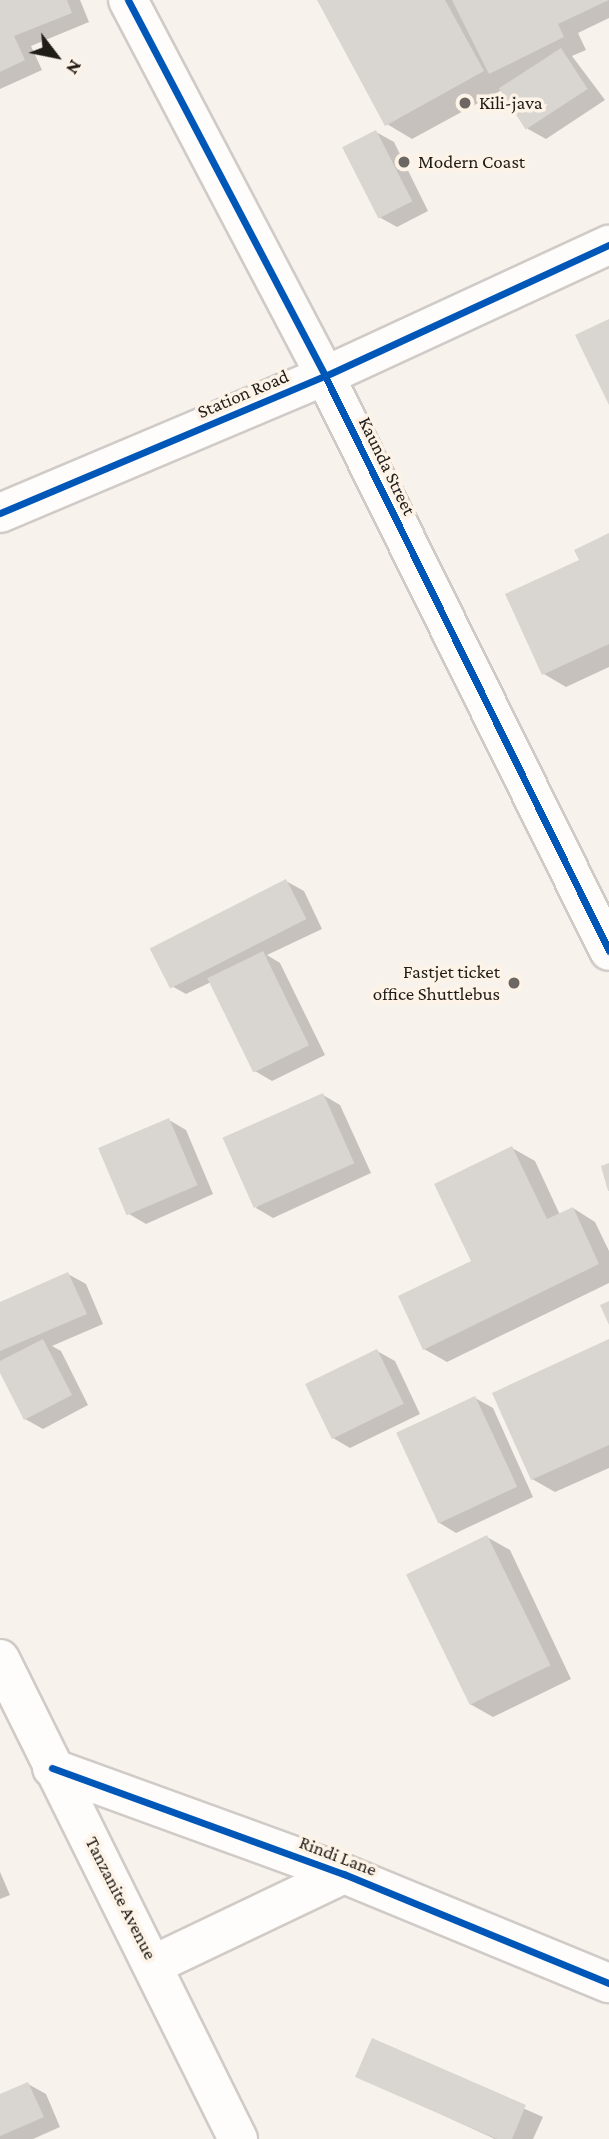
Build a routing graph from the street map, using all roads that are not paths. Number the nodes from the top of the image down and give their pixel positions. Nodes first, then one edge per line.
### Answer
1 (128, 0) edge
2 (609, 245) edge
3 (325, 376) junction
4 (0, 513) edge
5 (609, 951) edge
6 (0, 1659) edge
7 (52, 1768) junction
8 (344, 1874) junction
9 (155, 1964) junction
10 (609, 1983) edge
11 (238, 2139) edge

1 - 3 street, Kaunda Street
2 - 3 street, Station Road
3 - 4 street, Station Road
3 - 5 street, Kaunda Street
6 - 7 street, Tanzanite Avenue
7 - 8 street, Rindi Lane
7 - 9 street, Tanzanite Avenue
8 - 9 street
8 - 10 street, Rindi Lane
9 - 11 street, Tanzanite Avenue

